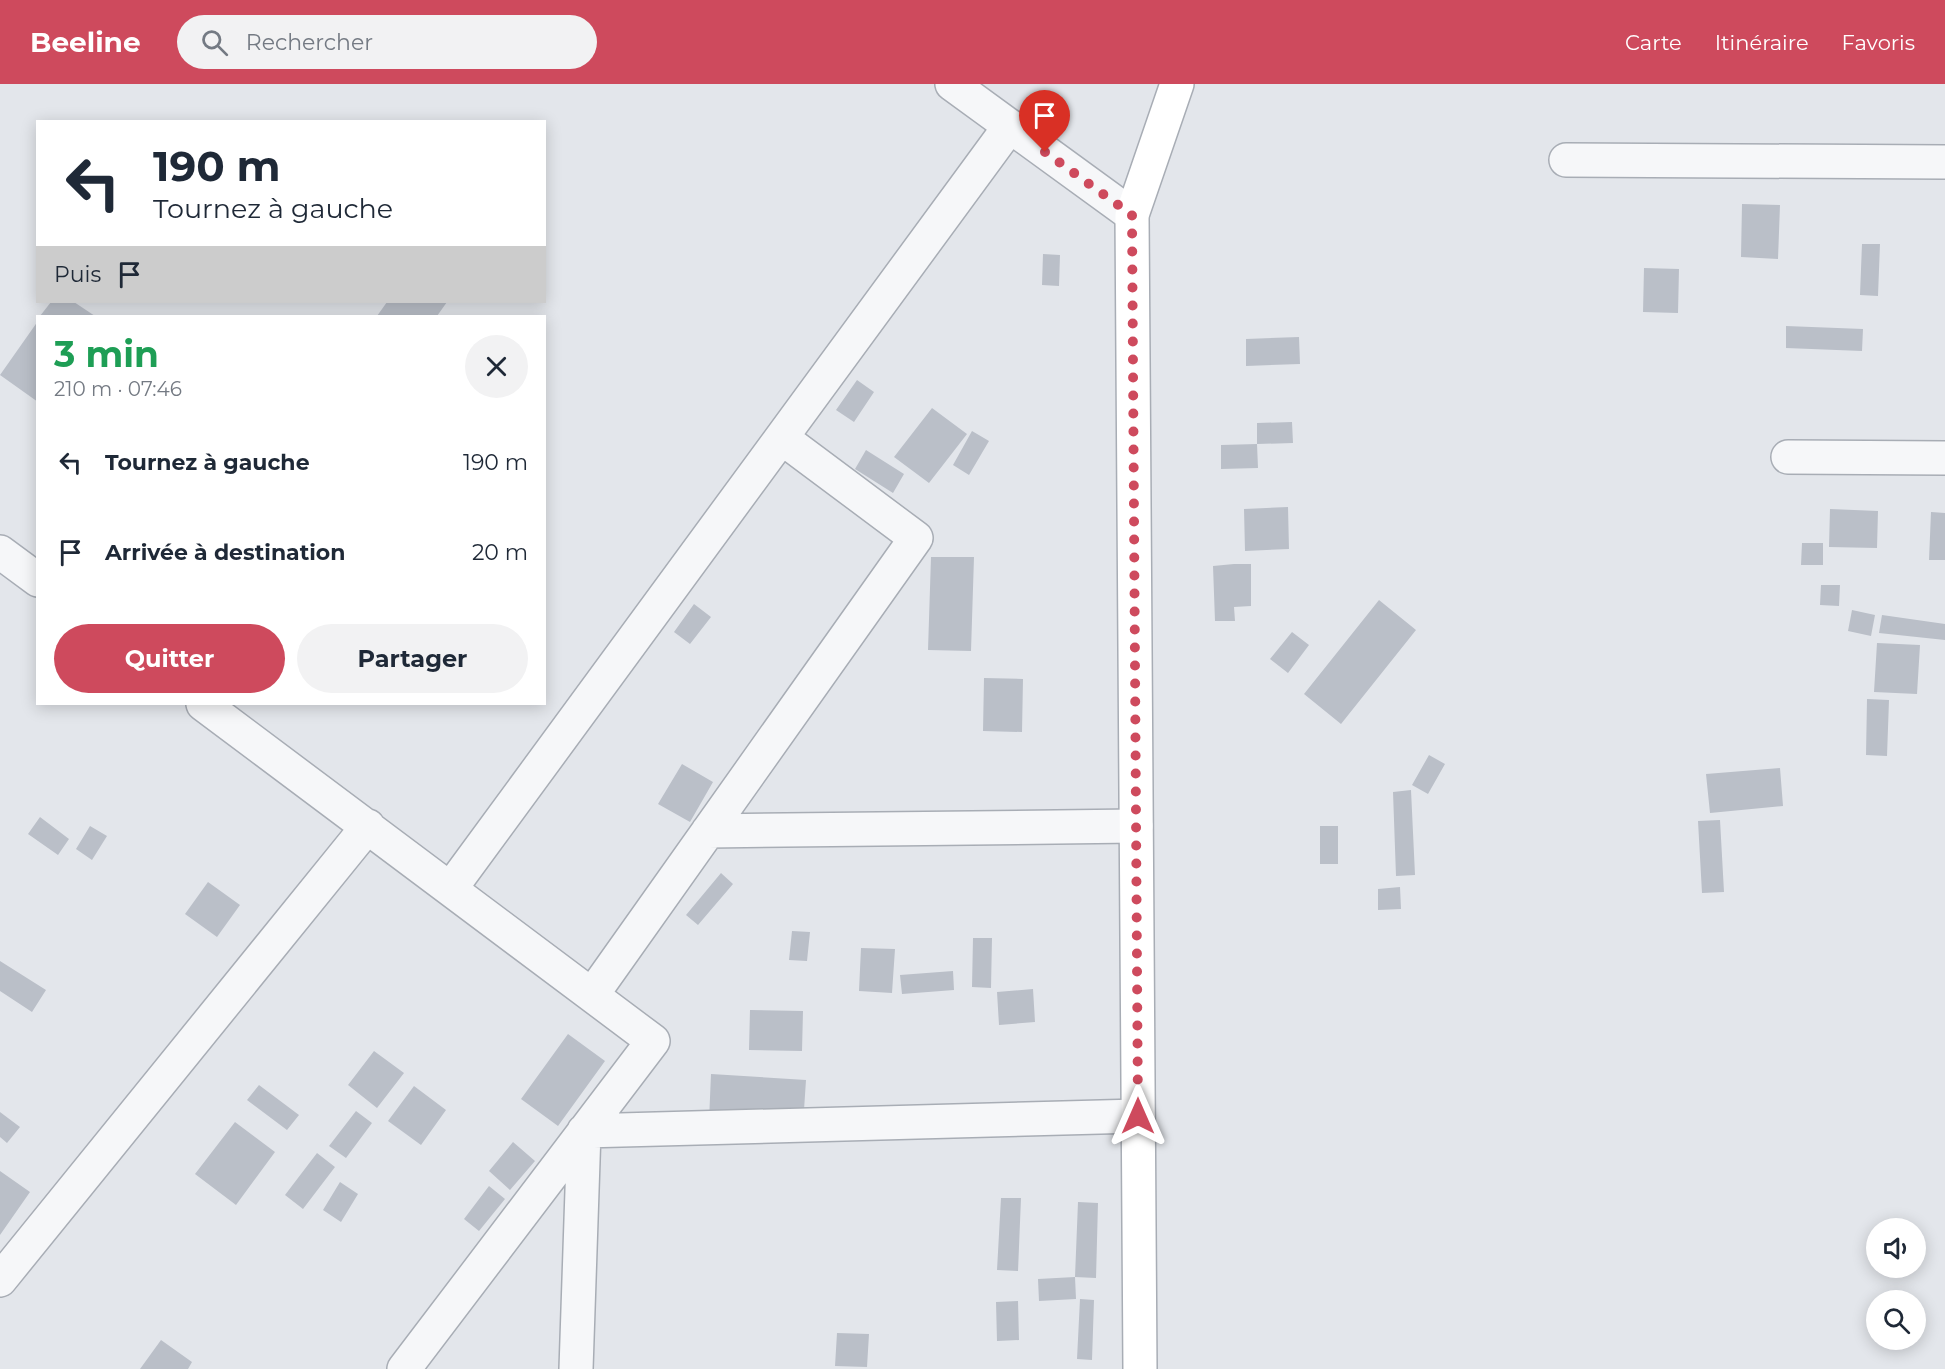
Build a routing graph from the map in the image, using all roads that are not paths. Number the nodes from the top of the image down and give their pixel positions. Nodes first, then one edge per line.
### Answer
1 (952, 84) edge
2 (1177, 84) edge
3 (1010, 126) junction
4 (1566, 160) dead end
5 (1945, 162) edge
6 (1132, 215) junction
7 (782, 438) junction
8 (1788, 457) dead end
9 (1945, 458) edge
10 (204, 705) edge
11 (368, 826) junction
12 (1136, 826) junction
13 (708, 831) junction
14 (451, 888) junction
15 (592, 995) junction
16 (1138, 1116) junction
17 (584, 1131) junction
18 (0, 1280) edge
19 (404, 1369) edge
20 (576, 1369) edge
21 (1140, 1369) edge

1 - 3 street
2 - 6 street
3 - 6 street
3 - 7 street
4 - 5 street
6 - 12 street
7 - 13 street
7 - 14 street
8 - 9 street
10 - 11 street
11 - 14 street
11 - 18 street
12 - 13 street
12 - 16 street
13 - 15 street
14 - 15 street
15 - 17 street
16 - 17 street
16 - 21 street
17 - 19 street
17 - 20 street

